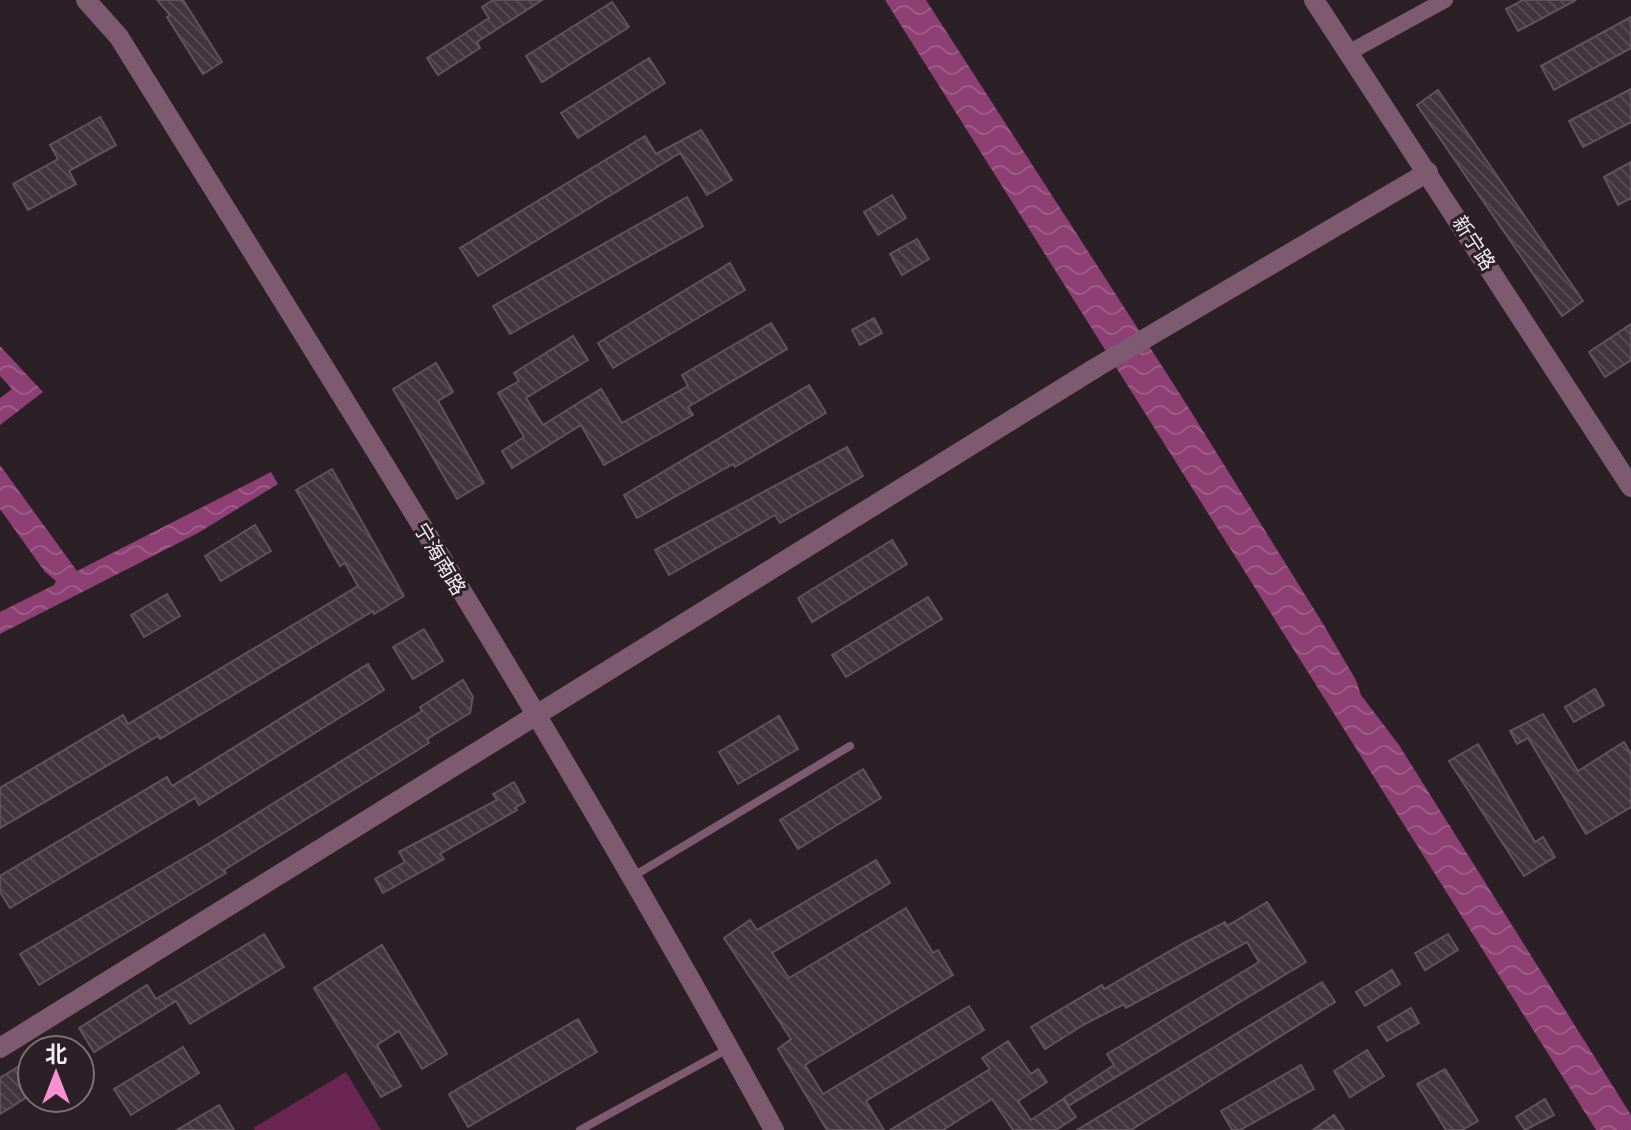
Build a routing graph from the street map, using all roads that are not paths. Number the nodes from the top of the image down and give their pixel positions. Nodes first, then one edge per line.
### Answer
1 (86, 0) edge
2 (1314, 0) edge
3 (1445, 0) edge
4 (1348, 53) junction
5 (1428, 172) junction
6 (1631, 487) edge
7 (533, 714) junction
8 (850, 746) dead end
9 (631, 877) junction
10 (0, 1048) edge
11 (730, 1048) junction
12 (580, 1130) edge
13 (774, 1130) edge

1 - 7 street, 宁海南路
2 - 4 street, 新宁路
3 - 4 street
4 - 5 street, 新宁路
5 - 6 street, 新宁路
5 - 7 street
7 - 9 street, 宁海南路
7 - 10 street
8 - 9 lane
9 - 11 street, 宁海南路
11 - 12 lane
11 - 13 street, 宁海南路

